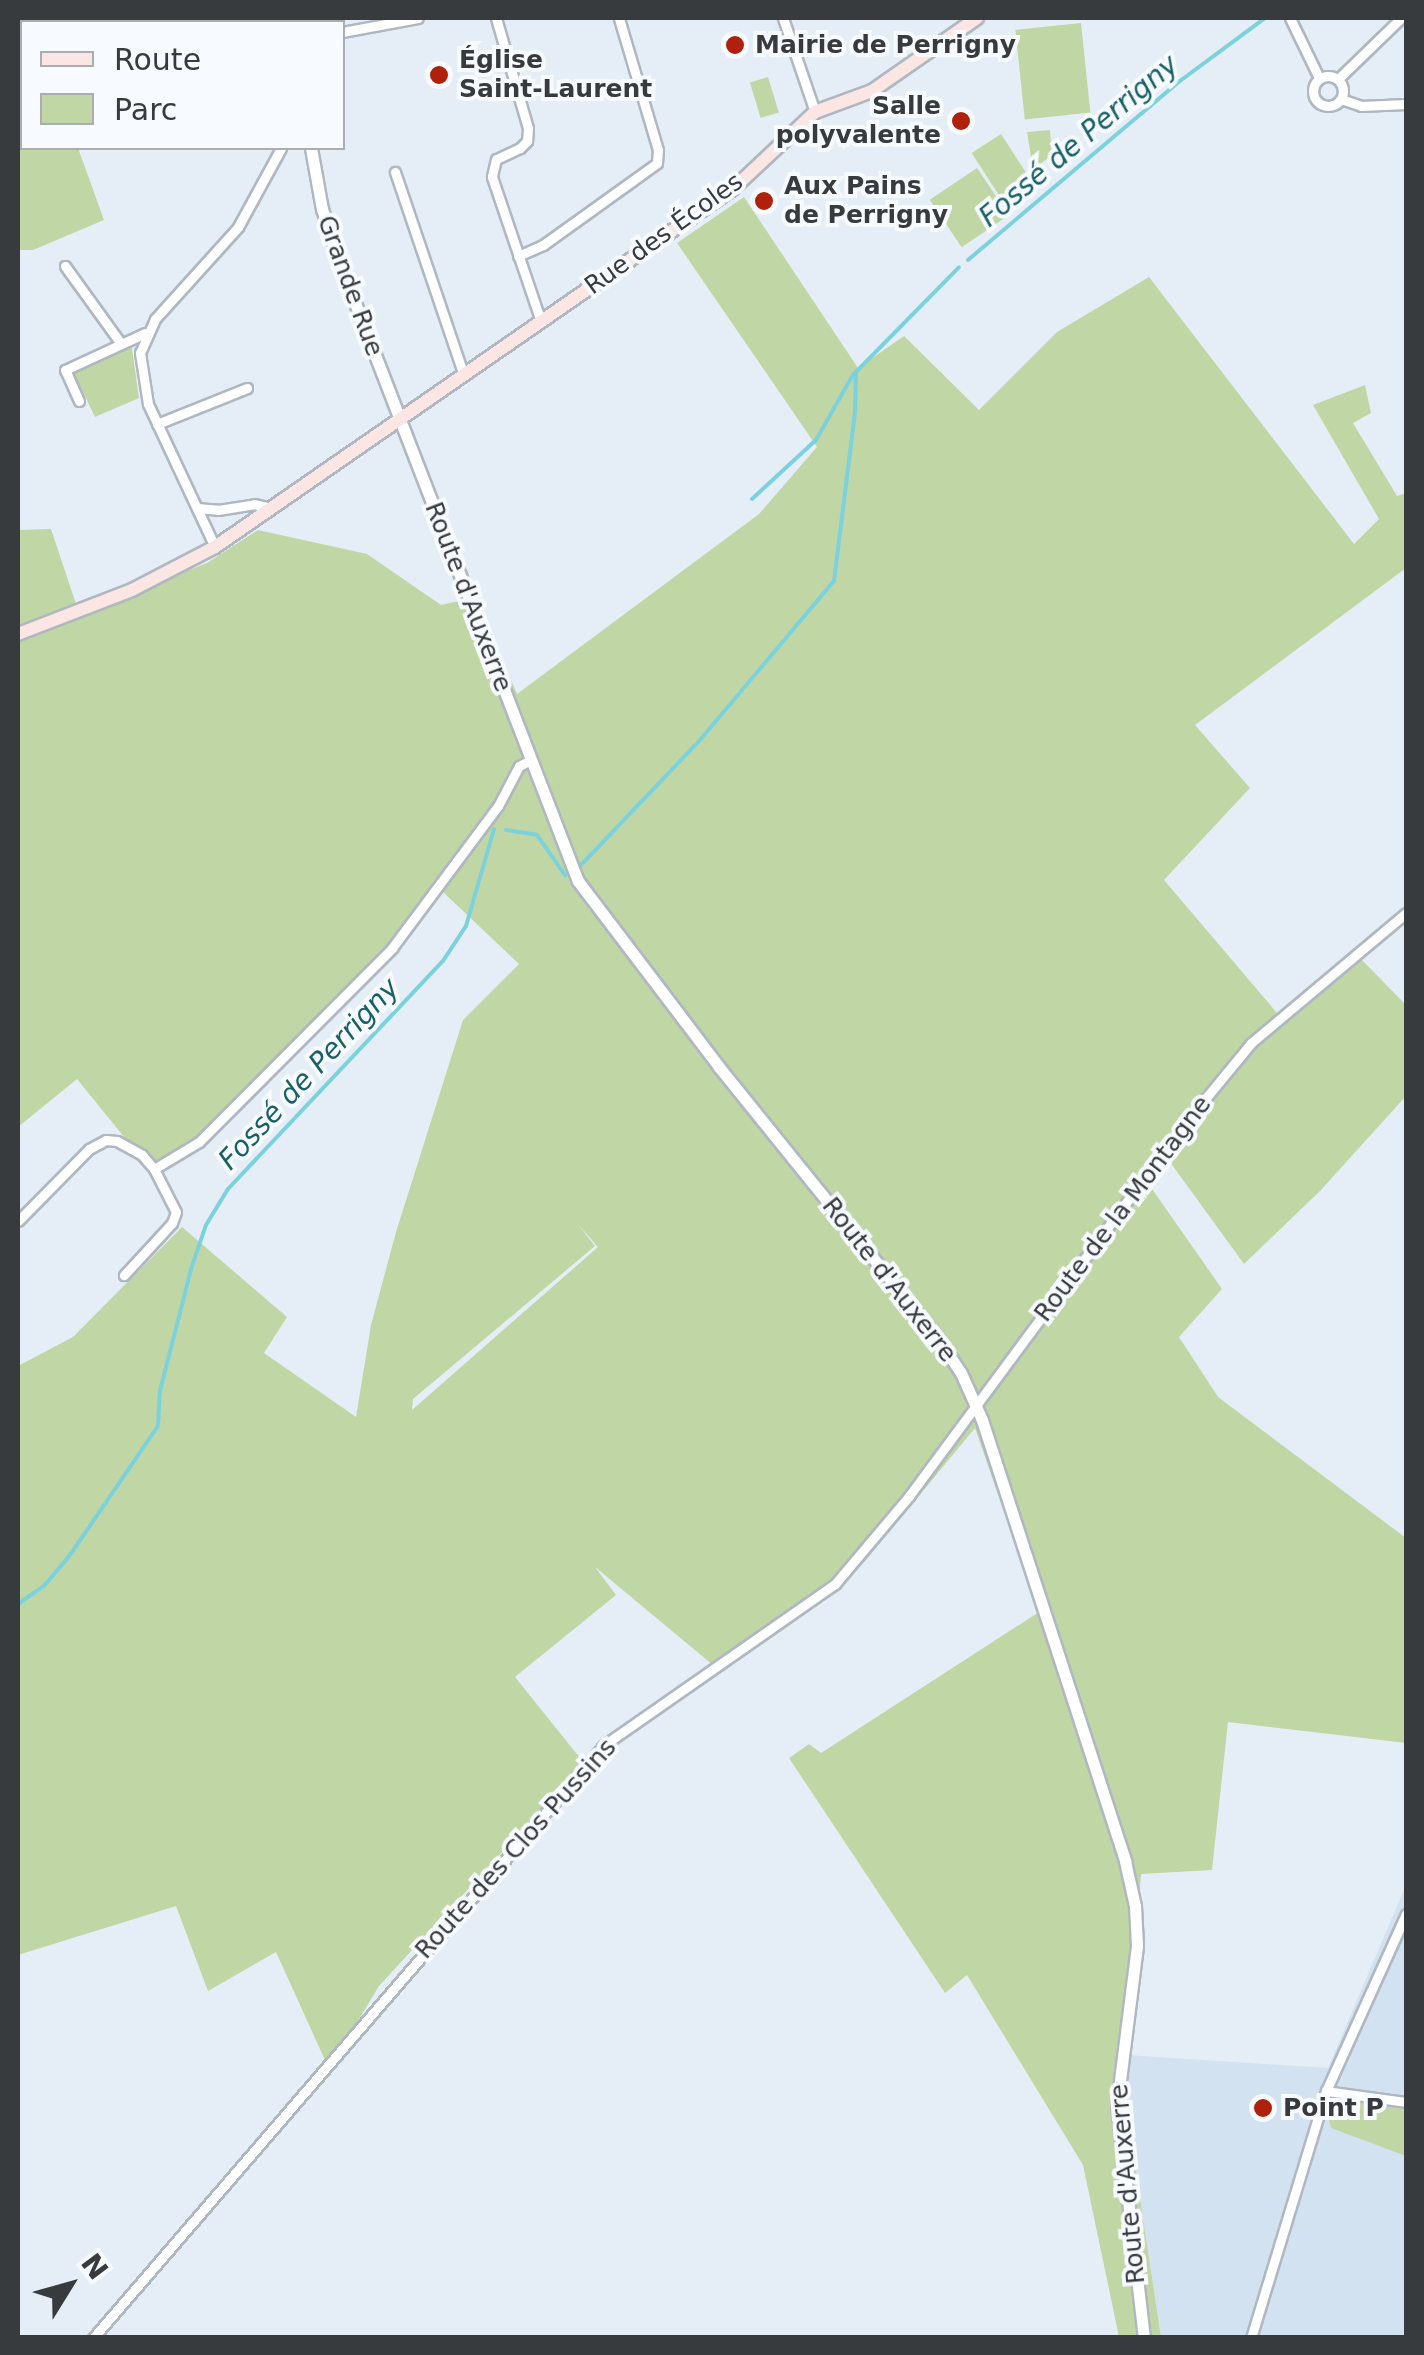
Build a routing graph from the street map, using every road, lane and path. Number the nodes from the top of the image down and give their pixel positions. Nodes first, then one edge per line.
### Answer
1 (418, 18) edge
2 (496, 18) edge
3 (620, 18) edge
4 (783, 18) edge
5 (977, 18) edge
6 (1290, 18) edge
7 (1398, 20) edge
8 (345, 31) edge
9 (1406, 32) edge
10 (1318, 78) junction
11 (1338, 78) junction
12 (1341, 99) junction
13 (1406, 104) edge
14 (815, 112) junction
15 (280, 150) edge
16 (311, 150) edge
17 (395, 172) dead end
18 (518, 256) junction
19 (64, 266) dead end
20 (541, 322) junction
21 (145, 333) junction
22 (119, 341) junction
23 (464, 376) junction
24 (247, 388) dead end
25 (79, 402) dead end
26 (400, 421) junction
27 (157, 424) junction
28 (424, 481) joint
29 (197, 508) junction
30 (273, 510) junction
31 (215, 547) junction
32 (18, 634) edge
33 (531, 760) junction
34 (1406, 913) edge
35 (154, 1168) junction
36 (18, 1222) edge
37 (124, 1275) dead end
38 (976, 1403) junction
39 (1406, 1914) edge
40 (1403, 1929) edge
41 (1326, 2091) junction
42 (1406, 2102) edge
43 (93, 2338) edge
44 (1144, 2338) edge
45 (1252, 2338) edge

1 - 8 street
2 - 18 street
3 - 18 street
4 - 14 street
5 - 14 main road, Rue des Écoles
6 - 10 street
7 - 9 street
7 - 11 street
10 - 11 street
10 - 12 street
11 - 12 street
12 - 13 street
14 - 20 main road, Rue des Écoles
15 - 21 street
16 - 26 street, Grande Rue
17 - 23 street
18 - 20 street
19 - 22 street
20 - 23 main road, Rue des Écoles
21 - 22 street
21 - 27 street
22 - 25 street
23 - 26 main road, Rue des Écoles
24 - 27 street
26 - 28 street, Grande Rue
26 - 30 main road, Rue des Écoles
27 - 29 street
28 - 33 street, Route d'Auxerre
29 - 30 street
29 - 31 street
30 - 31 main road, Rue des Écoles
31 - 32 main road, Rue des Écoles
33 - 35 street
33 - 38 street, Route d'Auxerre
34 - 38 street, Route de la Montagne
35 - 36 street
35 - 37 street
38 - 43 street, Route des Clos Pussins
38 - 44 street, Route d'Auxerre
39 - 40 street
40 - 41 street
41 - 42 street
41 - 45 street

